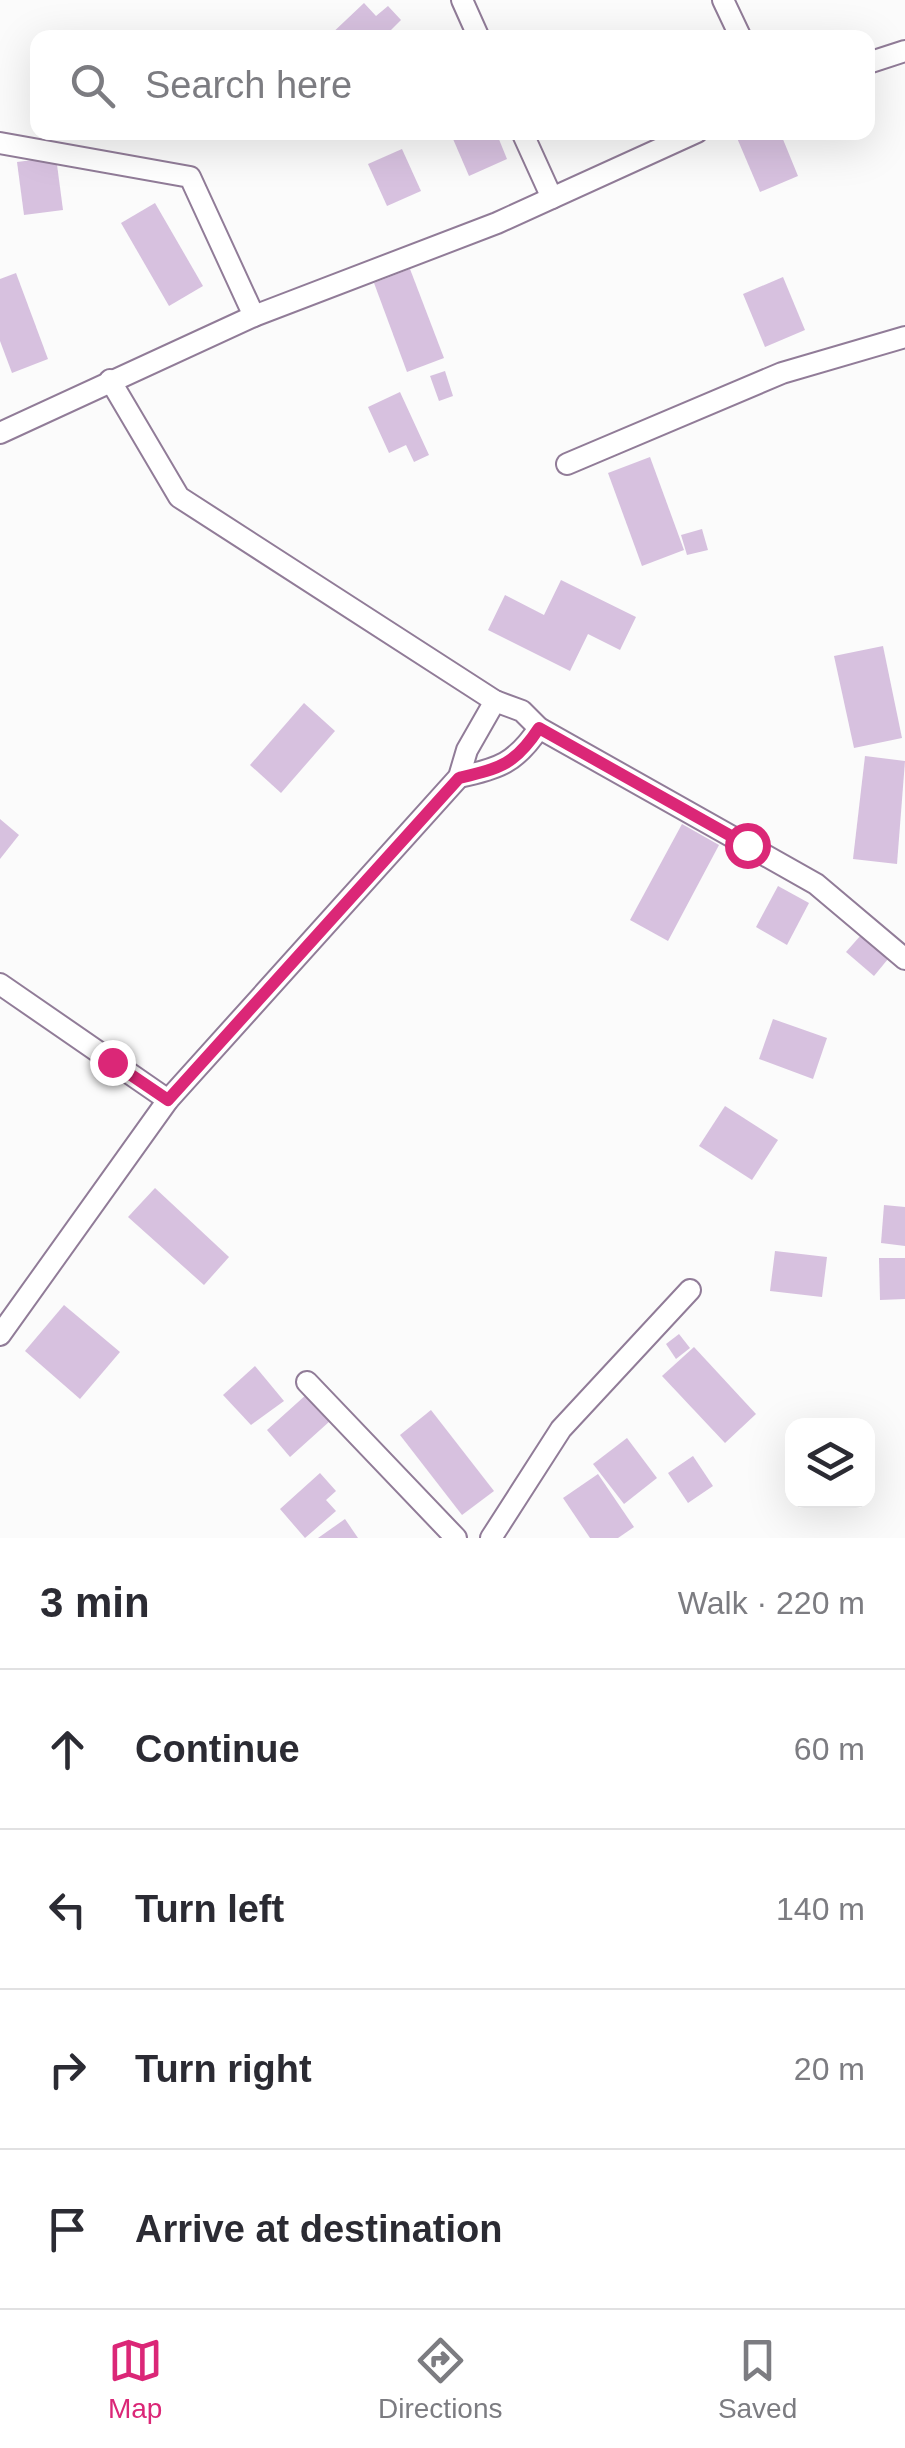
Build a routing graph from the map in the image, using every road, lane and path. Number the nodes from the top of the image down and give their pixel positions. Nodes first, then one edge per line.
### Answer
1 (462, 0) edge
2 (723, 0) edge
3 (475, 30) edge
4 (737, 30) edge
5 (905, 50) edge
6 (875, 61) edge
7 (526, 140) edge
8 (679, 140) edge
9 (0, 144) edge
10 (552, 198) junction
11 (254, 316) junction
12 (905, 337) edge
13 (110, 380) junction
14 (0, 433) edge
15 (567, 464) dead end
16 (494, 701) junction
17 (539, 728) junction
18 (459, 778) junction
19 (905, 958) edge
20 (0, 984) edge
21 (168, 1100) junction
22 (690, 1290) dead end
23 (3, 1326) edge
24 (306, 1382) dead end
25 (456, 1538) edge
26 (491, 1538) edge

1 - 3 street
2 - 4 street
5 - 6 street
7 - 10 street
8 - 10 street
9 - 11 street
10 - 11 street
11 - 13 street
12 - 15 street
13 - 14 street
13 - 16 street
16 - 17 street
16 - 18 street
17 - 18 street
17 - 19 street
18 - 21 street
20 - 21 street
21 - 23 street
22 - 26 street
24 - 25 street

